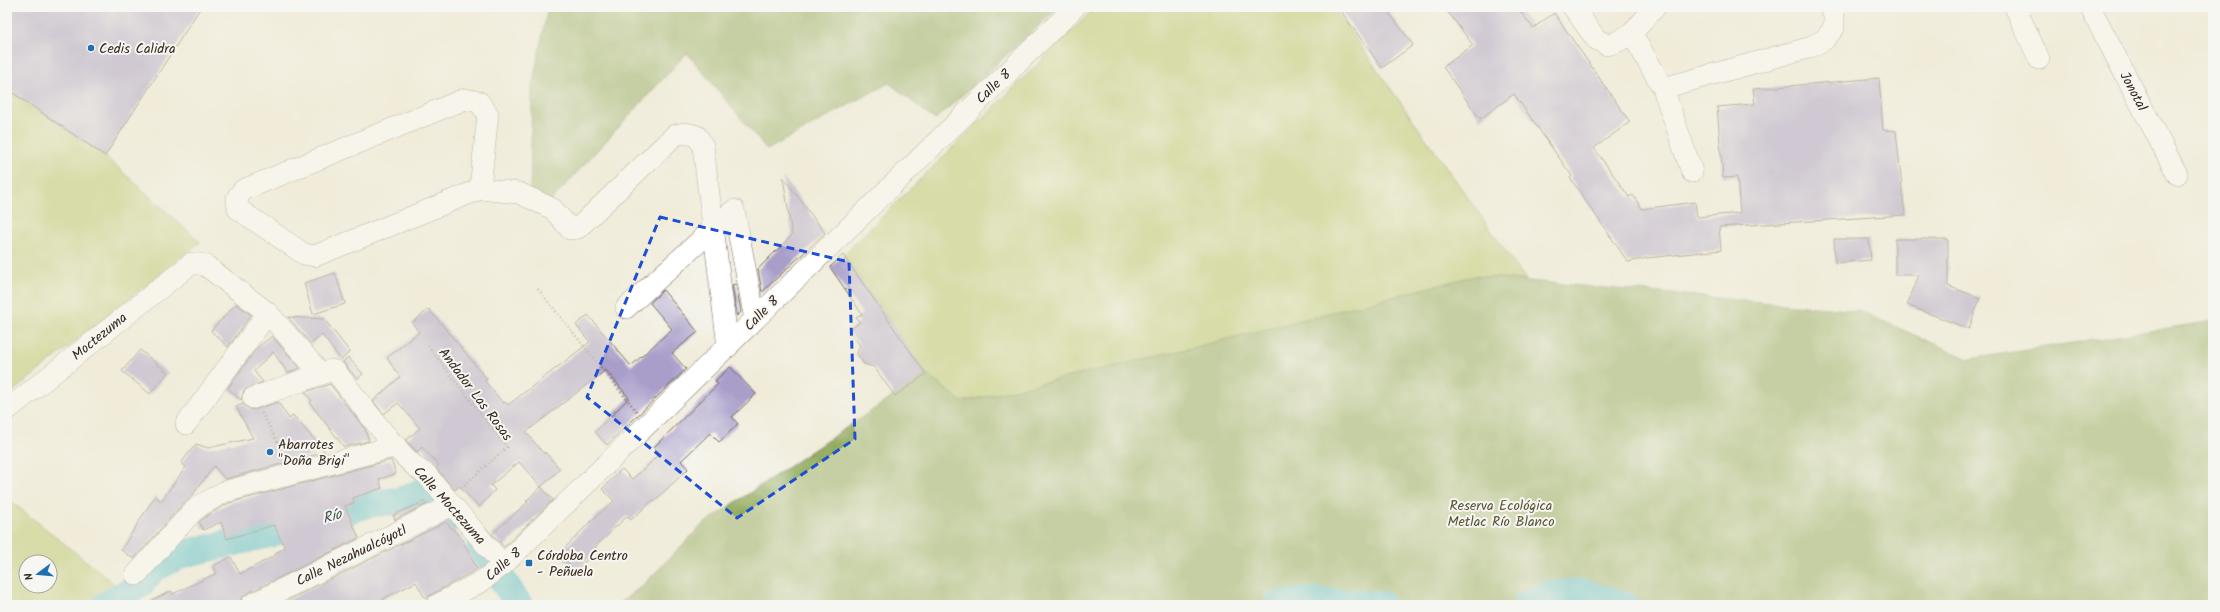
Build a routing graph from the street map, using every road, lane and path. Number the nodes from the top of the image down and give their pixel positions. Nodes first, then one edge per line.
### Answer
1 (1075, 7) edge
2 (1573, 7) edge
3 (1655, 7) edge
4 (1830, 7) edge
5 (2015, 7) edge
6 (2090, 7) edge
7 (1632, 34) junction
8 (2039, 60) dead end
9 (1663, 88) junction
10 (1692, 172) dead end
11 (2177, 174) dead end
12 (480, 189) junction
13 (713, 228) junction
14 (538, 289) dead end
15 (626, 308) dead end
16 (268, 313) junction
17 (755, 319) junction
18 (428, 346) dead end
19 (728, 347) junction
20 (321, 374) junction
21 (253, 398) joint
22 (7, 410) edge
23 (186, 424) dead end
24 (648, 425) junction
25 (396, 446) junction
26 (293, 472) junction
27 (445, 506) junction
28 (503, 565) junction
29 (136, 575) dead end
30 (251, 605) edge
31 (437, 605) edge

1 - 17 street, Calle 8
2 - 7 street
3 - 7 street
4 - 9 street
5 - 8 street
6 - 11 street, Jonotal
7 - 9 street
9 - 10 street
12 - 12 street
12 - 13 street
13 - 15 street
13 - 17 street
13 - 19 street
14 - 24 path
16 - 20 street
16 - 22 street, Moctezuma
16 - 23 street
17 - 19 street, Calle 8
18 - 27 path, Andador Las Rosas
19 - 24 street, Calle 8
20 - 21 street
20 - 25 street, Calle Moctezuma
21 - 26 path
24 - 28 street, Calle 8
25 - 26 street
25 - 27 street, Calle Moctezuma
26 - 29 street
27 - 28 street, Calle Moctezuma
27 - 30 street, Calle Nezahualcóyotl
28 - 31 street, Calle 8

